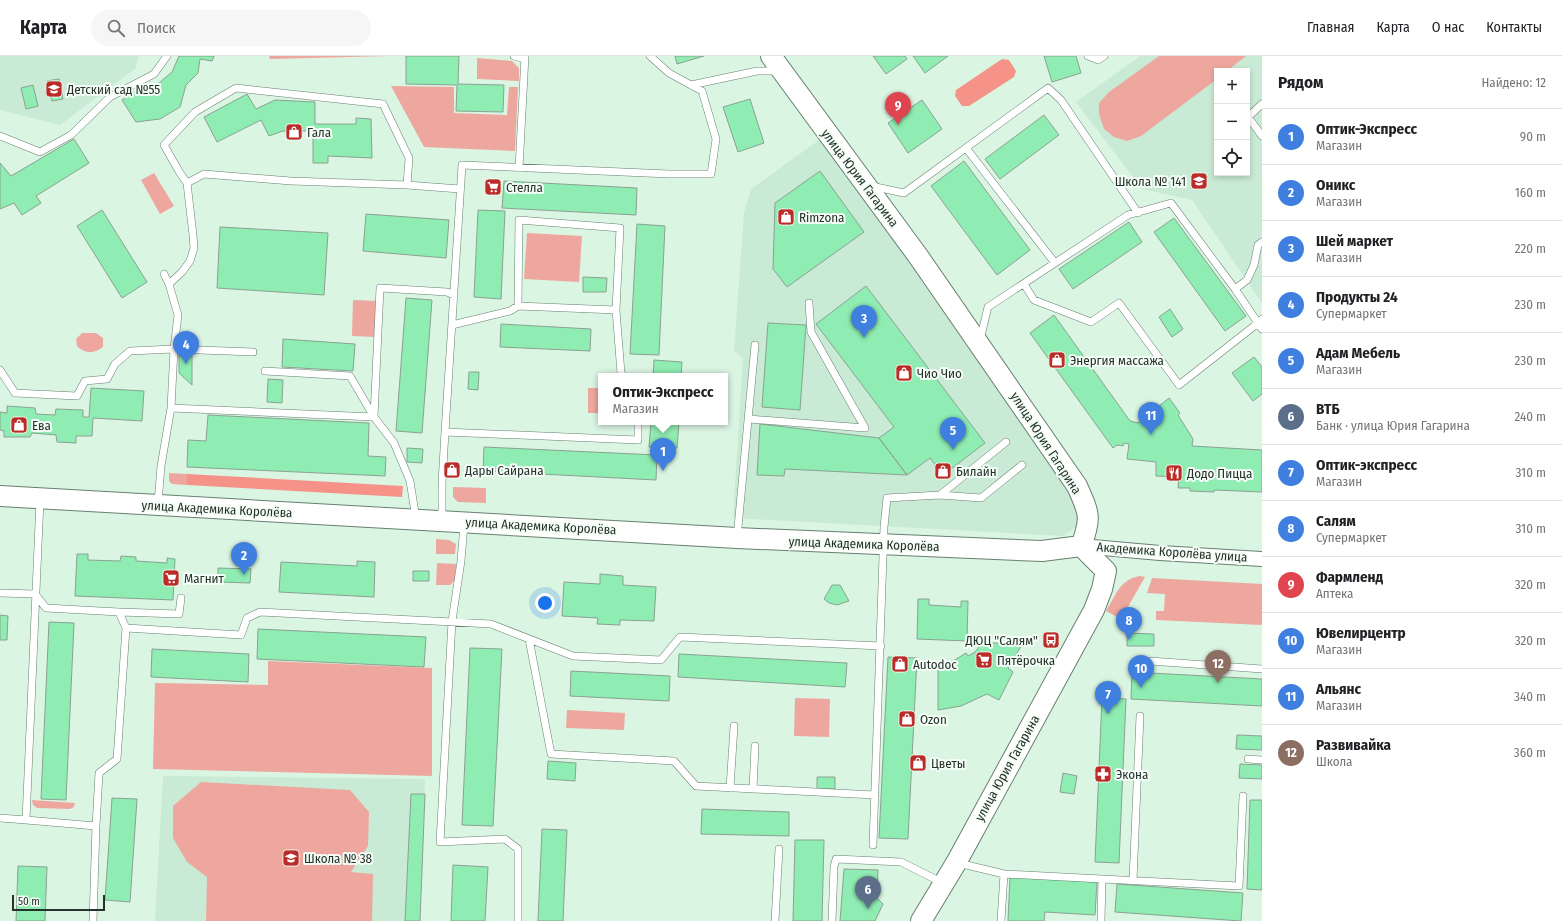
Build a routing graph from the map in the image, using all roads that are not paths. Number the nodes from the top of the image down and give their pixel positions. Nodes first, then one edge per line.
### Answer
1 (167, 56) edge
2 (514, 56) edge
3 (650, 56) edge
4 (1088, 56) edge
5 (1104, 56) edge
6 (525, 58) edge
7 (776, 63) edge
8 (691, 85) junction
9 (1262, 104) edge
10 (0, 136) edge
11 (1262, 136) edge
12 (966, 148) junction
13 (519, 168) junction
14 (187, 183) junction
15 (865, 184) junction
16 (407, 185) junction
17 (460, 189) junction
18 (1138, 213) junction
19 (1262, 242) edge
20 (1056, 262) junction
21 (164, 274) dead end
22 (169, 284) junction
23 (1024, 284) junction
24 (1235, 289) junction
25 (454, 294) junction
26 (808, 303) dead end
27 (518, 306) junction
28 (616, 310) junction
29 (1261, 324) edge
30 (452, 325) junction
31 (979, 343) junction
32 (755, 345) dead end
33 (174, 349) junction
34 (253, 352) dead end
35 (0, 370) edge
36 (265, 371) dead end
37 (621, 373) edge
38 (171, 408) junction
39 (374, 417) junction
40 (749, 419) junction
41 (638, 425) edge
42 (445, 432) junction
43 (1006, 442) dead end
44 (1022, 465) dead end
45 (940, 495) junction
46 (0, 496) edge
47 (40, 497) junction
48 (158, 506) junction
49 (416, 519) junction
50 (442, 521) junction
51 (464, 522) junction
52 (737, 538) junction
53 (884, 545) junction
54 (1081, 546) junction
55 (1262, 559) edge
56 (0, 592) edge
57 (35, 594) junction
58 (181, 598) dead end
59 (119, 612) junction
60 (452, 621) junction
61 (126, 628) junction
62 (529, 639) junction
63 (881, 646) junction
64 (1150, 661) dead end
65 (1262, 669) edge
66 (1140, 716) dead end
67 (734, 726) dead end
68 (755, 746) dead end
69 (1248, 759) dead end
70 (1262, 760) edge
71 (730, 788) junction
72 (753, 789) junction
73 (875, 796) junction
74 (1243, 796) dead end
75 (0, 818) edge
76 (26, 820) junction
77 (96, 826) junction
78 (873, 844) dead end
79 (780, 849) dead end
80 (956, 863) junction
81 (1004, 874) junction
82 (1102, 879) junction
83 (1133, 880) junction
84 (943, 884) junction
85 (93, 921) edge
86 (518, 921) edge
87 (776, 921) edge
88 (832, 921) edge
89 (921, 921) edge
90 (1001, 921) edge
91 (1101, 921) edge

1 - 10 lane
2 - 6 lane
3 - 8 lane
4 - 5 lane
6 - 13 lane
7 - 8 lane
7 - 15 street, улица Юрия Гагарина
8 - 13 lane
9 - 11 lane
12 - 15 lane
12 - 18 lane
12 - 20 lane
13 - 17 lane
14 - 16 lane
14 - 16 lane
14 - 22 lane
15 - 31 street, улица Юрия Гагарина
16 - 17 lane
17 - 25 lane
18 - 20 lane
18 - 24 lane
19 - 24 lane
20 - 23 lane
21 - 22 lane
22 - 33 lane
23 - 29 lane
23 - 31 lane
24 - 29 lane
25 - 30 lane
25 - 39 lane
26 - 40 lane
27 - 28 lane
27 - 28 lane
27 - 30 lane
28 - 37 lane
30 - 42 lane
31 - 54 street, улица Юрия Гагарина
32 - 40 lane
33 - 34 lane
33 - 35 lane
33 - 38 lane
36 - 39 lane
38 - 39 lane
38 - 48 lane
39 - 49 lane
40 - 52 lane
41 - 42 lane
42 - 50 lane
43 - 45 lane
44 - 45 lane
45 - 53 lane
46 - 47 street, улица Академика Королёва
47 - 48 street, улица Академика Королёва
47 - 57 lane
48 - 49 street, улица Академика Королёва
49 - 50 street, улица Академика Королёва
50 - 51 street, улица Академика Королёва
51 - 52 street, улица Академика Королёва
51 - 60 lane
52 - 53 street, улица Академика Королёва
53 - 54 street, улица Академика Королёва
53 - 63 lane
54 - 55 street, Академика Королёва улица
54 - 80 street, улица Юрия Гагарина
56 - 57 lane
57 - 59 lane
57 - 76 lane
58 - 59 lane
59 - 61 lane
60 - 61 lane
60 - 62 lane
60 - 86 lane
61 - 77 lane
62 - 63 lane
62 - 71 lane
63 - 73 lane
64 - 65 lane
66 - 83 lane
67 - 71 lane
68 - 72 lane
69 - 70 lane
71 - 72 lane
72 - 73 lane
73 - 78 lane
74 - 83 lane
75 - 76 lane
76 - 77 lane
77 - 85 lane
79 - 87 lane
80 - 81 lane
80 - 84 street, улица Юрия Гагарина
81 - 82 lane
81 - 90 lane
82 - 83 lane
82 - 91 lane
84 - 88 lane
84 - 89 street, улица Юрия Гагарина

